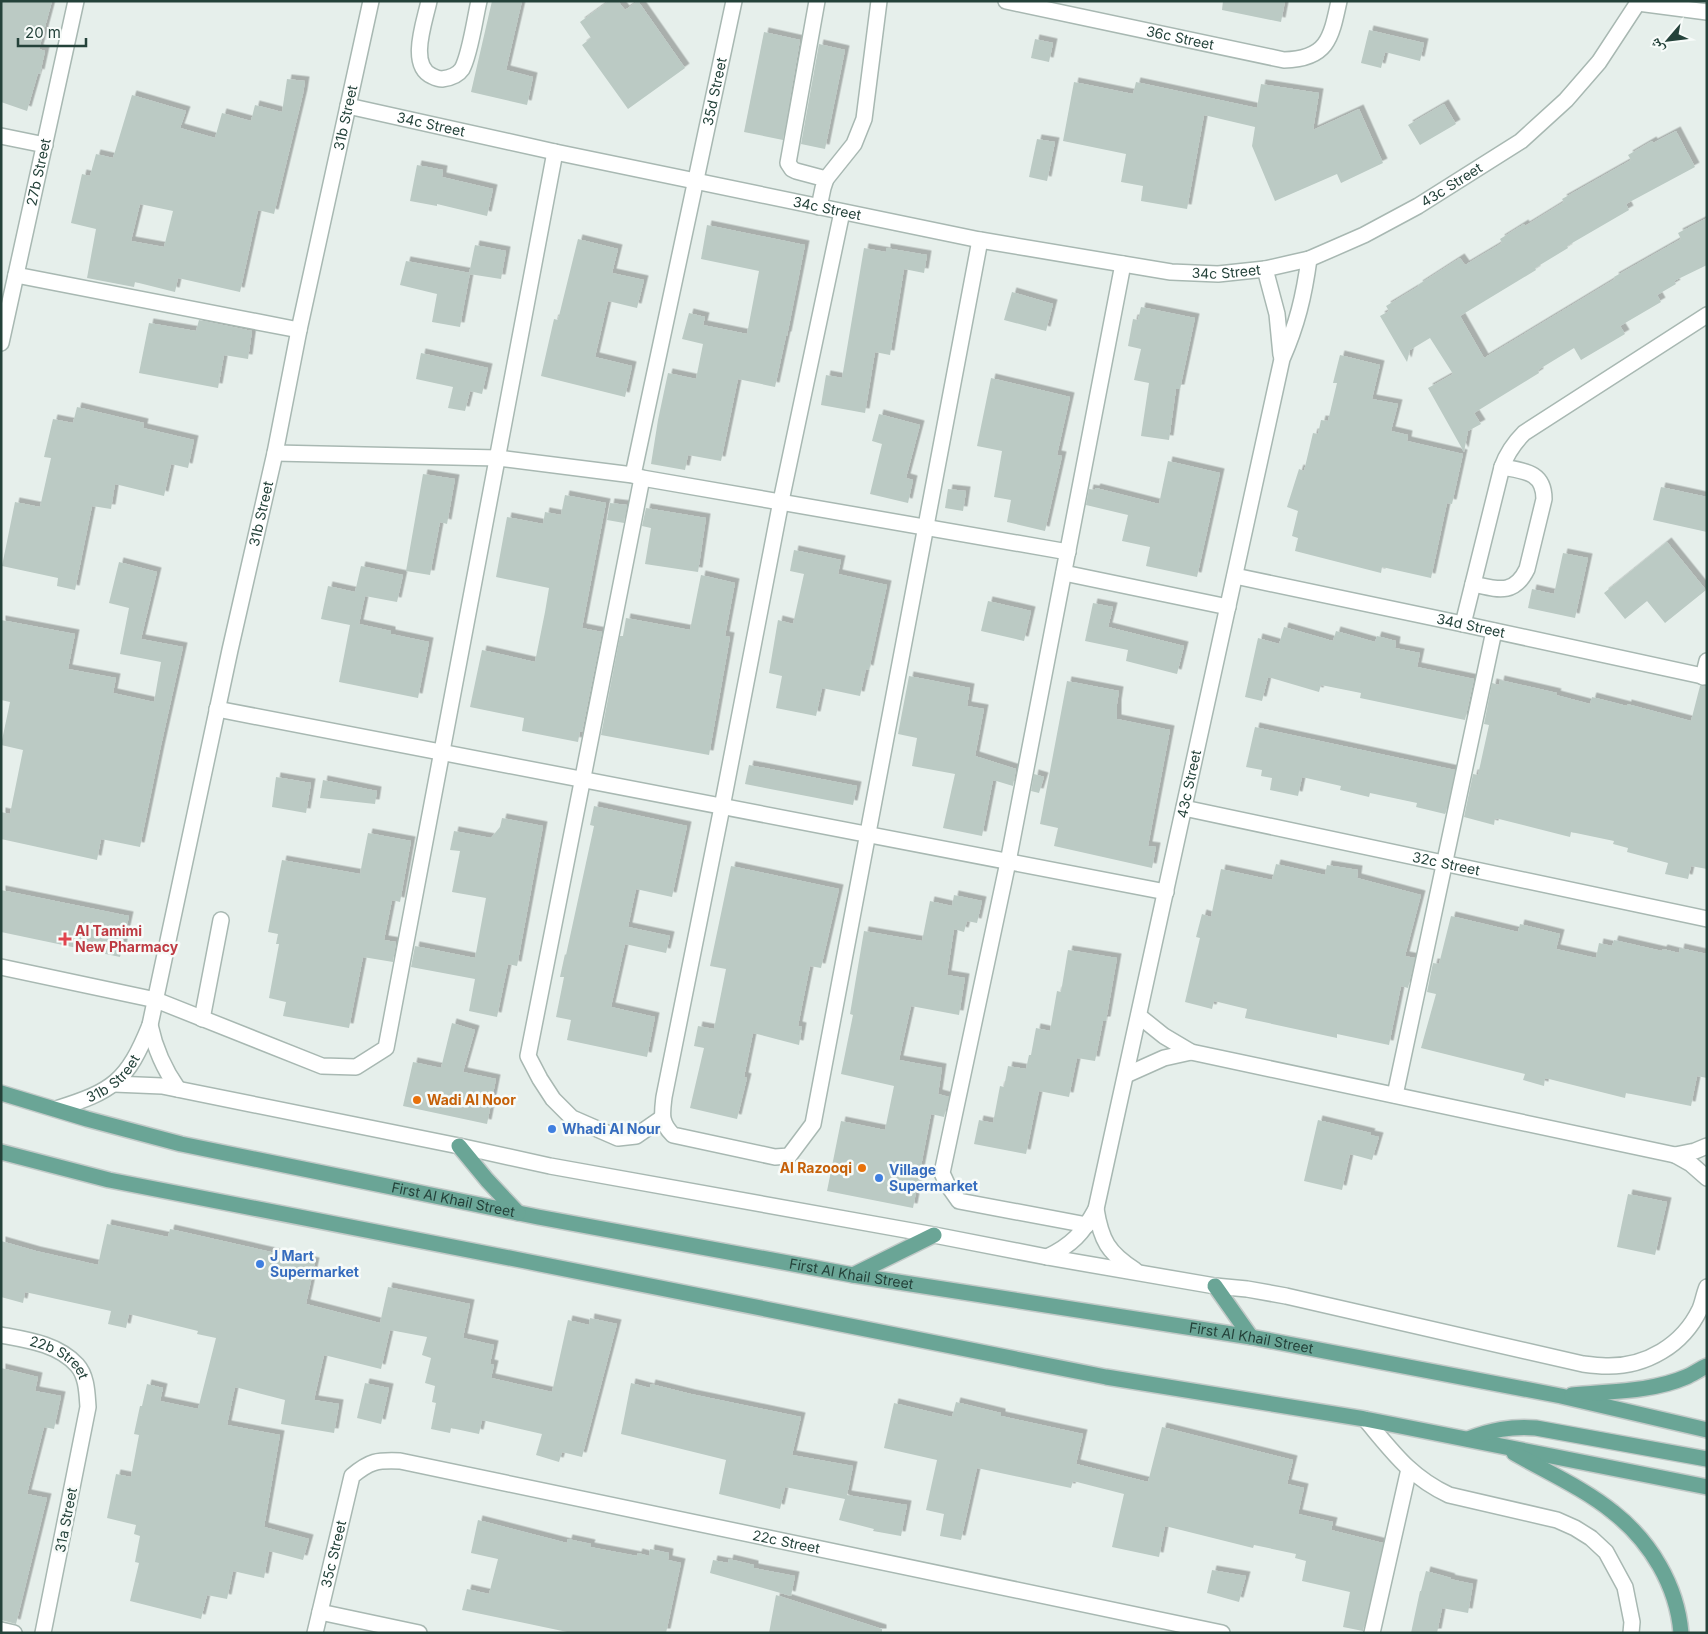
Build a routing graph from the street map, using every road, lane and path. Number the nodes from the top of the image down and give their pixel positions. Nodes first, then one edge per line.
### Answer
1 (76, 1) edge
2 (371, 1) edge
3 (429, 1) edge
4 (479, 1) edge
5 (734, 1) edge
6 (817, 1) edge
7 (880, 1) edge
8 (1006, 1) edge
9 (1339, 1) edge
10 (1638, 2) edge
11 (1030, 4) edge
12 (1707, 12) edge
13 (348, 106) junction
14 (1, 136) edge
15 (44, 145) junction
16 (555, 152) junction
17 (826, 179) junction
18 (696, 182) junction
19 (818, 207) junction
20 (842, 212) junction
21 (980, 240) junction
22 (1308, 259) junction
23 (1123, 264) junction
24 (1265, 269) junction
25 (16, 275) junction
26 (1707, 315) edge
27 (299, 330) junction
28 (1, 343) edge
29 (1282, 359) junction
30 (275, 453) junction
31 (498, 458) junction
32 (1502, 467) junction
33 (638, 476) junction
34 (781, 501) junction
35 (926, 527) junction
36 (1068, 552) junction
37 (1064, 573) junction
38 (1235, 576) junction
39 (1473, 584) junction
40 (1228, 607) junction
41 (1463, 624) junction
42 (1494, 631) junction
43 (1707, 661) edge
44 (1705, 677) edge
45 (217, 709) junction
46 (442, 752) junction
47 (583, 780) junction
48 (722, 806) junction
49 (1184, 808) junction
50 (868, 835) junction
51 (1008, 862) junction
52 (1444, 863) junction
53 (1166, 892) junction
54 (1707, 919) edge
55 (221, 920) dead end
56 (1, 967) edge
57 (156, 1000) junction
58 (1139, 1016) junction
59 (202, 1019) junction
60 (150, 1025) junction
61 (1191, 1052) junction
62 (1126, 1075) junction
63 (114, 1084) junction
64 (178, 1089) junction
65 (1, 1092) edge
66 (1395, 1095) junction
67 (56, 1109) junction
68 (662, 1118) junction
69 (458, 1146) junction
70 (1707, 1146) edge
71 (1, 1152) edge
72 (1675, 1154) junction
73 (1707, 1178) edge
74 (1096, 1209) junction
75 (518, 1213) junction
76 (1087, 1225) junction
77 (934, 1235) junction
78 (1047, 1257) junction
79 (1138, 1272) junction
80 (853, 1275) junction
81 (1215, 1286) junction
82 (1707, 1287) edge
83 (1, 1335) edge
84 (1251, 1337) junction
85 (1707, 1366) edge
86 (1561, 1396) junction
87 (88, 1407) joint
88 (1366, 1419) junction
89 (1707, 1430) edge
90 (1468, 1439) junction
91 (1502, 1446) junction
92 (1707, 1459) edge
93 (1409, 1469) junction
94 (352, 1476) joint
95 (1707, 1487) edge
96 (320, 1612) junction
97 (1, 1630) edge
98 (14, 1633) edge
99 (44, 1633) edge
100 (316, 1633) edge
101 (418, 1633) edge
102 (1222, 1633) edge
103 (1372, 1633) edge
104 (1632, 1633) edge
105 (1681, 1633) edge

1 - 15 street, 27b Street
2 - 13 street, 31b Street
3 - 4 street
5 - 18 street, 35d Street
6 - 17 street
7 - 17 street
8 - 11 street, 36c Street
9 - 11 street, 36c Street
10 - 12 street
10 - 22 street, 43c Street
13 - 16 street, 34c Street
13 - 27 street, 31b Street
14 - 15 street
15 - 25 street, 27b Street
16 - 18 street, 34c Street
16 - 31 street
17 - 19 street
18 - 19 street, 34c Street
18 - 33 street, 35d Street
19 - 20 street, 34c Street
20 - 21 street, 34c Street
20 - 34 street
21 - 23 street, 34c Street
21 - 35 street
22 - 24 street, 34c Street
22 - 29 street, 43c Street
23 - 24 street, 34c Street
23 - 36 street
24 - 29 street, 43c Street
25 - 27 street
25 - 28 street, 27b Street
26 - 32 street
27 - 30 street, 31b Street
29 - 38 street, 43c Street
30 - 31 street
30 - 45 street, 31b Street
31 - 33 street
31 - 46 street
32 - 39 street
32 - 39 street
33 - 34 street
33 - 47 street, 35d Street
34 - 35 street
34 - 48 street
35 - 36 street
35 - 50 street
36 - 37 street
37 - 40 street
37 - 51 street
38 - 40 street, 43c Street
38 - 41 street, 34d Street
39 - 41 street
40 - 49 street, 43c Street
41 - 42 street, 34d Street
42 - 44 street, 34d Street
42 - 52 street
43 - 44 street
45 - 46 street
45 - 57 street, 31b Street
46 - 47 street
46 - 59 street
47 - 48 street
47 - 68 street, 35d Street
48 - 50 street
48 - 68 street
49 - 52 street, 32c Street
49 - 53 street, 43c Street
50 - 51 street
50 - 68 street
51 - 53 street
51 - 76 street
52 - 54 street, 32c Street
52 - 66 street
53 - 58 street, 43c Street
55 - 59 street
56 - 57 street
57 - 59 street
57 - 60 street, 31b Street
58 - 61 street
58 - 62 street, 43c Street
60 - 63 street, 31b Street
60 - 64 street, 31b Street
61 - 62 street
61 - 66 street
62 - 74 street, 43c Street
63 - 64 street
63 - 67 street, 31b Street
64 - 69 street
65 - 67 main road, First Al Khail Street
66 - 72 street
67 - 75 main road, First Al Khail Street
69 - 75 main road
69 - 77 street
70 - 72 street
71 - 88 main road
72 - 73 street
74 - 76 street, 43c Street
74 - 79 street, 43c Street
75 - 80 main road, First Al Khail Street
76 - 78 street, 43c Street
77 - 78 street
77 - 80 main road
78 - 79 street
79 - 81 street
80 - 84 main road, First Al Khail Street
81 - 82 street
81 - 84 main road
83 - 87 street, 22b Street
84 - 86 main road, First Al Khail Street
85 - 86 main road
86 - 89 main road, First Al Khail Street
87 - 99 street, 31a Street
88 - 90 main road
88 - 93 street
90 - 91 main road
90 - 92 main road
91 - 95 main road
91 - 105 main road
93 - 103 street
93 - 104 street
94 - 96 street, 35c Street
94 - 102 street, 22c Street
96 - 100 street, 35c Street
96 - 101 street
97 - 98 street

